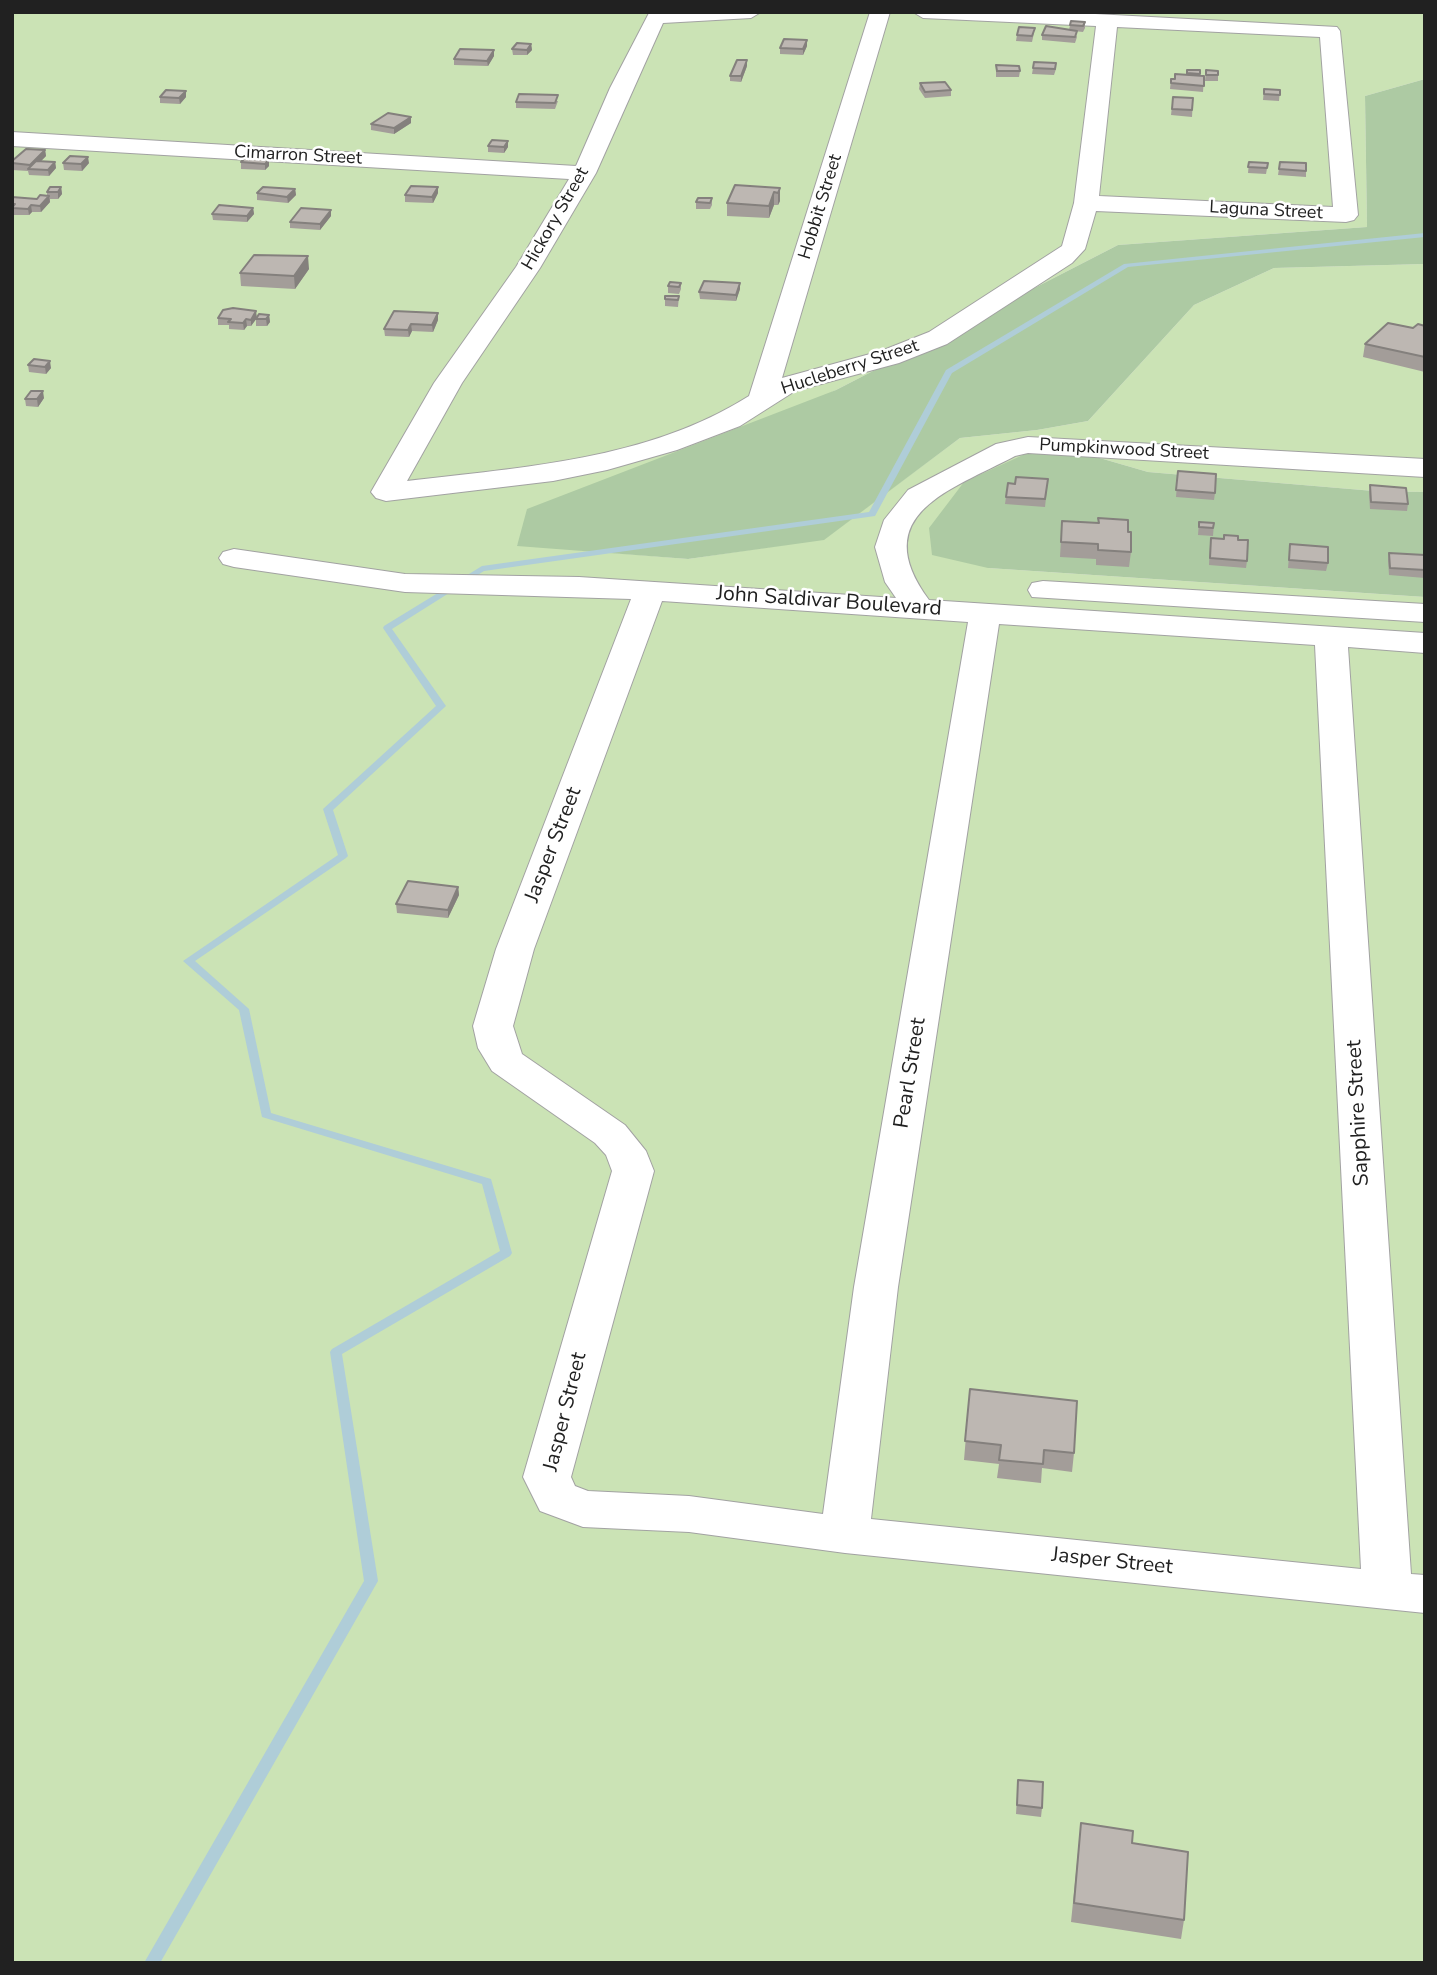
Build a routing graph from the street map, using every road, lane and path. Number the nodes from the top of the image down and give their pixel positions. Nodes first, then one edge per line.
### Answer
1 (751, 12) edge
2 (880, 12) edge
3 (923, 12) edge
4 (1107, 22) junction
5 (12, 139) edge
6 (584, 173) junction
7 (1086, 203) junction
8 (761, 401) junction
9 (1425, 468) edge
10 (386, 492) joint
11 (234, 558) dead end
12 (650, 590) junction
13 (909, 594) junction
14 (985, 613) junction
15 (1425, 613) edge
16 (1331, 637) junction
17 (1425, 643) edge
18 (845, 1535) junction
19 (1406, 1592) edge

1 - 6 street, Hickory Street
2 - 8 street, Hobbit Street
3 - 4 street
4 - 7 street, Hucleberry Street
4 - 7 street, Laguna Street
5 - 6 street, Cimarron Street
6 - 10 street, Hickory Street
7 - 8 street, Hucleberry Street
8 - 10 street, Hucleberry Street
9 - 13 street, Pumpkinwood Street
11 - 12 street, John Saldivar Boulevard
12 - 13 street, John Saldivar Boulevard
12 - 18 street, Jasper Street
13 - 14 street, John Saldivar Boulevard
13 - 15 street, John Saldivar Boulevard
14 - 16 street, John Saldivar Boulevard
14 - 18 street, Pearl Street
16 - 17 street, John Saldivar Boulevard
16 - 19 street, Sapphire Street
18 - 19 street, Jasper Street

